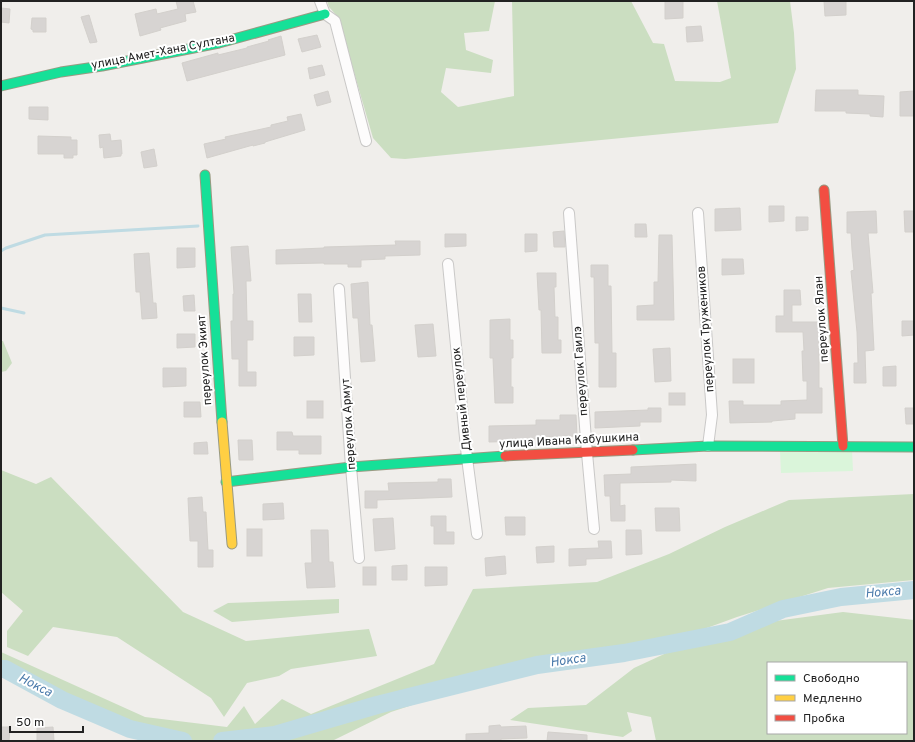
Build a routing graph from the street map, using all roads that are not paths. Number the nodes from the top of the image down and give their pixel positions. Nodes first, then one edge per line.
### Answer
1 (320, 1) edge
2 (325, 14) junction
3 (1, 86) edge
4 (366, 141) dead end
5 (205, 175) dead end
6 (824, 190) dead end
7 (569, 213) dead end
8 (698, 213) dead end
9 (448, 264) dead end
10 (339, 289) dead end
11 (708, 446) junction
12 (843, 446) junction
13 (914, 447) edge
14 (587, 453) junction
15 (468, 458) junction
16 (351, 467) junction
17 (226, 482) junction
18 (594, 530) dead end
19 (477, 534) dead end
20 (232, 544) dead end
21 (360, 558) dead end

1 - 2 street
2 - 3 street, улица Амет-Хана Султана
2 - 4 street
5 - 17 street, переулок Экият
6 - 12 street, переулок Ялан
7 - 14 street, переулок Гаилэ
8 - 11 street, переулок Тружеников
9 - 15 street, Дивный переулок
10 - 16 street, переулок Армут
11 - 12 street, улица Ивана Кабушкина
11 - 14 street, улица Ивана Кабушкина
12 - 13 street, улица Ивана Кабушкина
14 - 15 street, улица Ивана Кабушкина
14 - 18 street, переулок Гаилэ
15 - 16 street, улица Ивана Кабушкина
15 - 19 street, Дивный переулок
16 - 17 street, улица Ивана Кабушкина
16 - 21 street, переулок Армут
17 - 20 street, переулок Экият

